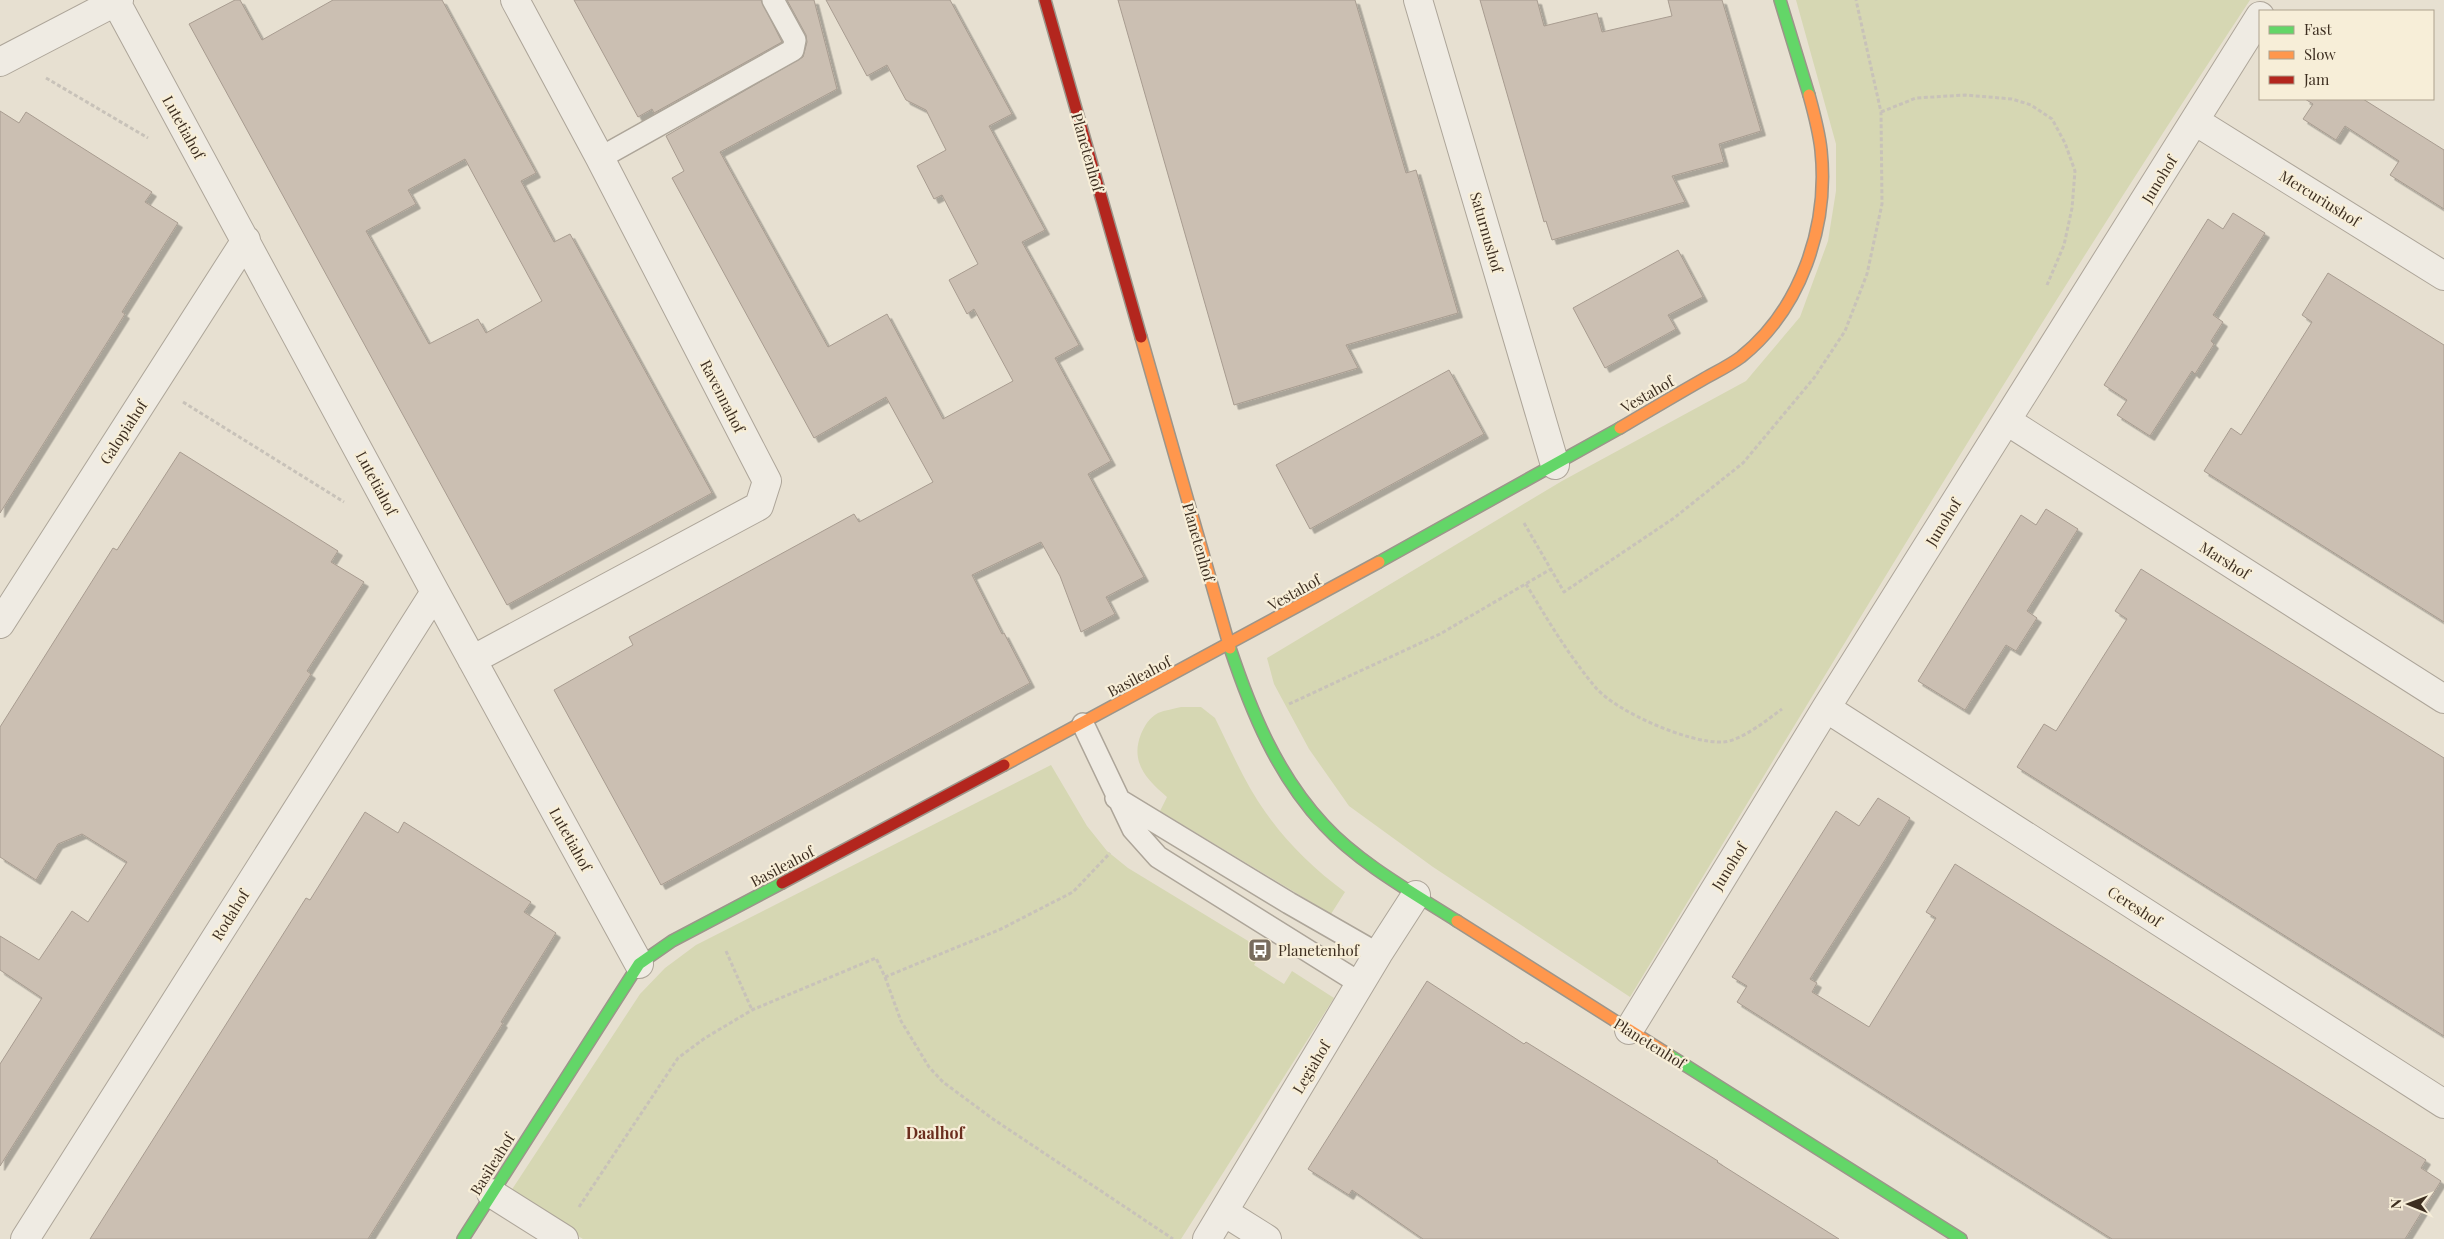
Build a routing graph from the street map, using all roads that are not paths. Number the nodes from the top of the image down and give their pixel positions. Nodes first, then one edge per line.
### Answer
1 (515, 0) edge
2 (773, 0) edge
3 (1045, 0) edge
4 (1418, 0) edge
5 (1780, 0) edge
6 (118, 1) edge
7 (2259, 18) edge
8 (4, 59) edge
9 (2195, 121) junction
10 (600, 158) junction
11 (246, 240) junction
12 (2444, 276) edge
13 (2007, 421) junction
14 (1555, 464) junction
15 (435, 592) junction
16 (0, 624) edge
17 (1229, 644) junction
18 (472, 660) junction
19 (2444, 699) edge
20 (1826, 708) junction
21 (1083, 724) junction
22 (1116, 798) junction
23 (1416, 895) junction
24 (1378, 954) junction
25 (640, 964) junction
26 (1361, 984) junction
27 (1628, 1030) junction
28 (2444, 1104) edge
29 (491, 1193) junction
30 (1224, 1212) junction
31 (562, 1238) edge
32 (25, 1239) edge
33 (463, 1239) edge
34 (1207, 1239) edge
35 (1267, 1239) edge
36 (1962, 1239) edge

1 - 10 street, Ravennahof
2 - 10 lane
3 - 17 street, Planetenhof
4 - 14 street, Saturnushof
5 - 14 street, Vestahof
6 - 8 street
6 - 11 street, Lutetiahof
7 - 9 street, Junohof
9 - 12 street, Mercuriushof
9 - 13 street, Junohof
10 - 18 street, Ravennahof
11 - 15 street, Lutetiahof
11 - 16 street, Galopiahof
13 - 19 street, Marshof
13 - 20 street, Junohof
14 - 17 street, Vestahof
15 - 18 street, Lutetiahof
15 - 32 street, Rodahof
17 - 21 street, Basileahof
17 - 23 street, Planetenhof
18 - 25 street, Lutetiahof
20 - 27 street, Junohof
20 - 28 street, Cereshof
21 - 22 lane
21 - 25 street, Basileahof
22 - 24 lane
22 - 26 lane
23 - 24 street, Legiahof
23 - 27 street, Planetenhof
24 - 26 street, Legiahof
25 - 29 street, Basileahof
26 - 30 street, Legiahof
27 - 36 street, Planetenhof
29 - 31 street
29 - 33 street, Basileahof
30 - 34 street, Legiahof
30 - 35 street

